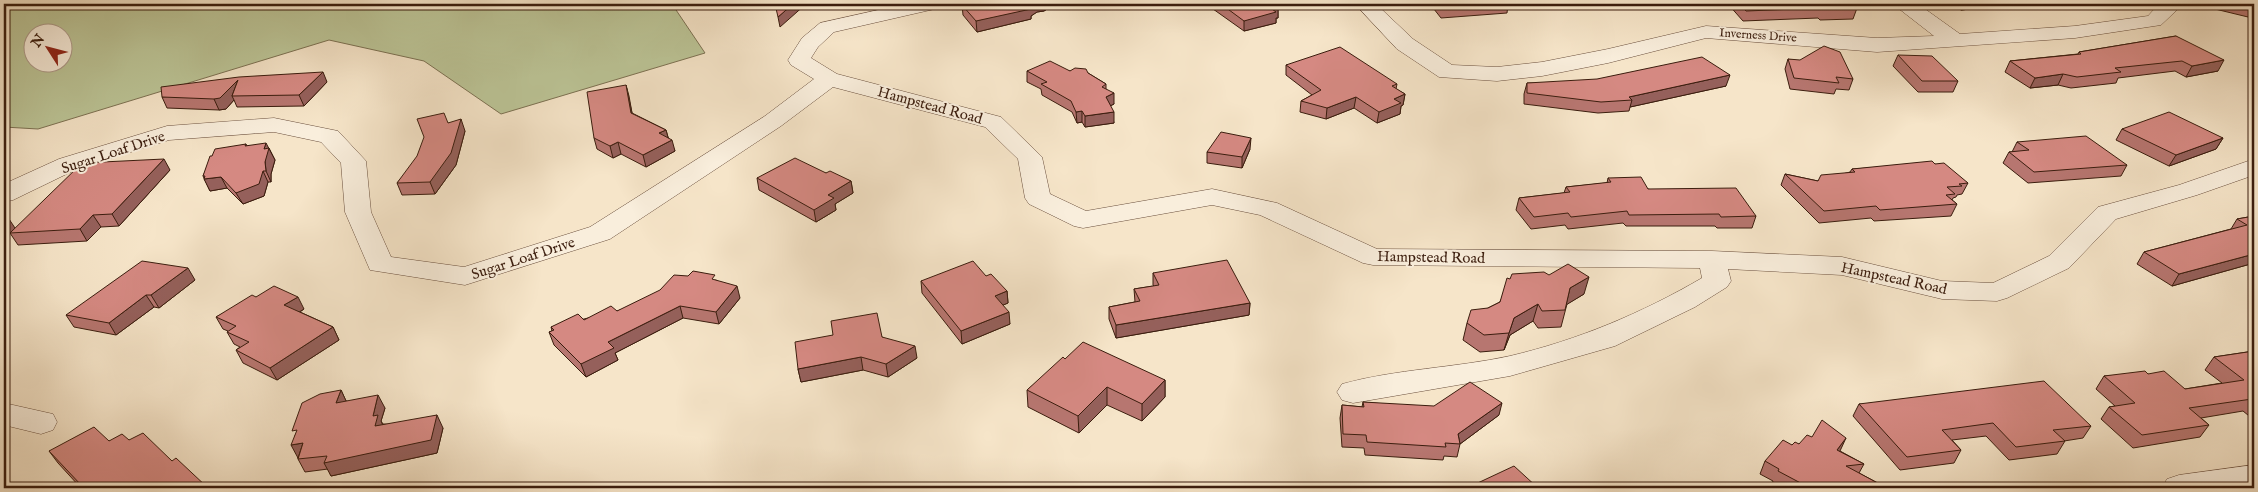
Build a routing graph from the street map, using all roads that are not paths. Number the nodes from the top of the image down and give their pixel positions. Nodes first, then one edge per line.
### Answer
1 (932, 4) edge
2 (1365, 4) edge
3 (1905, 4) edge
4 (2169, 4) edge
5 (1955, 41) junction
6 (829, 79) junction
7 (2254, 167) edge
8 (4, 194) edge
9 (1712, 260) junction
10 (1353, 392) dead end
11 (4, 414) edge
12 (41, 422) dead end
13 (2254, 478) edge
14 (2179, 488) edge

1 - 6 street, Hampstead Road
2 - 5 street, Inverness Drive
3 - 5 street
4 - 5 street, Inverness Drive
6 - 8 street, Sugar Loaf Drive
6 - 9 street, Hampstead Road
7 - 9 street, Hampstead Road
9 - 10 street
11 - 12 street
13 - 14 street

